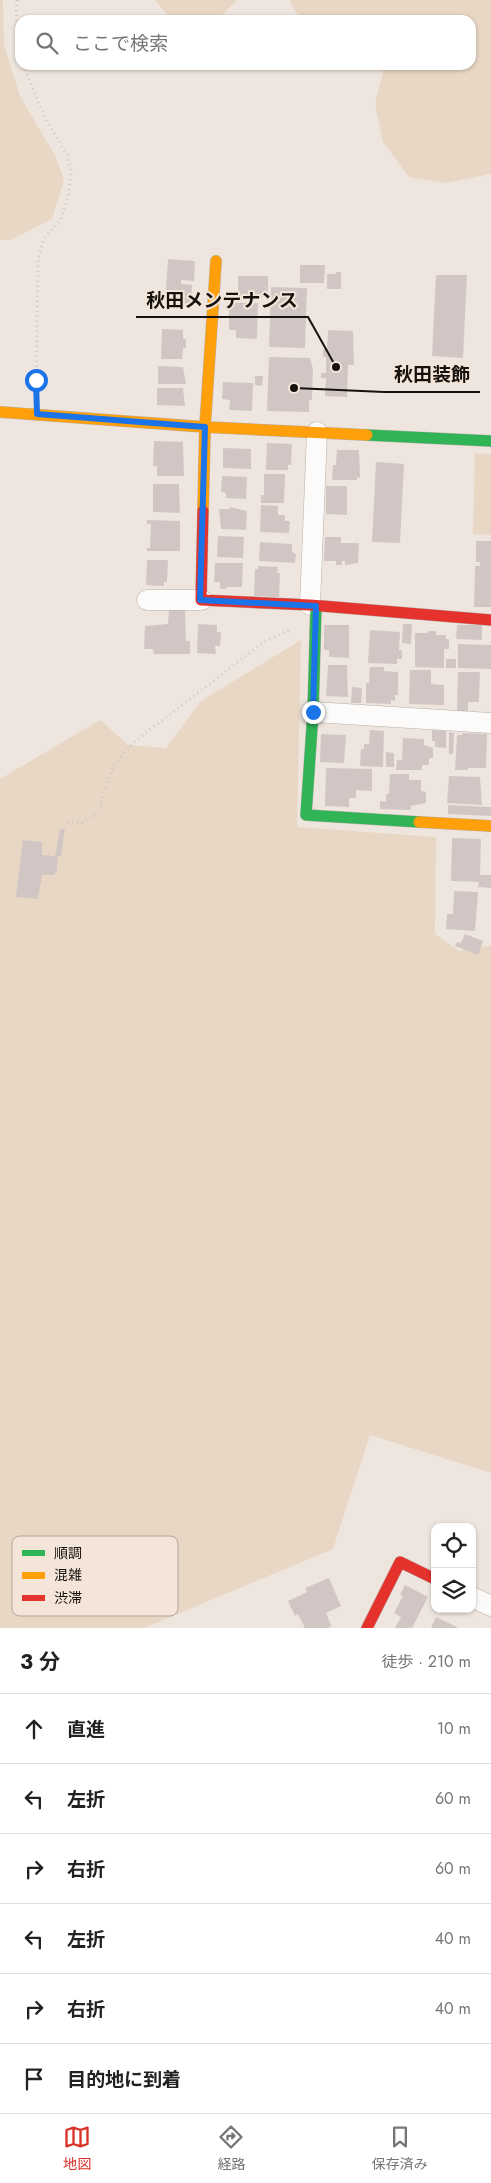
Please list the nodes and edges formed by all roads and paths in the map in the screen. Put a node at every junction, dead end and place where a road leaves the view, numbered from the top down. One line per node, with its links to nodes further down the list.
1 (17, 0): 2 (path)
2 (17, 15)
3 (25, 70): 6 (path)
4 (216, 260): 7 (street)
5 (0, 412): 6 (street)
6 (37, 414): 7 (street)
7 (205, 427): 8 (street); 11 (street)
8 (317, 432): 9 (street); 12 (street)
9 (491, 441)
10 (147, 600): 11 (street)
11 (202, 600): 12 (street)
12 (314, 610): 13 (street); 14 (street); 16 (path)
13 (491, 620)
14 (313, 712): 15 (street); 17 (street)
15 (491, 723)
16 (67, 822)
17 (491, 826)
18 (431, 1577): 21 (street)
19 (476, 1599): 20 (street)
20 (491, 1606)
21 (367, 1628)

